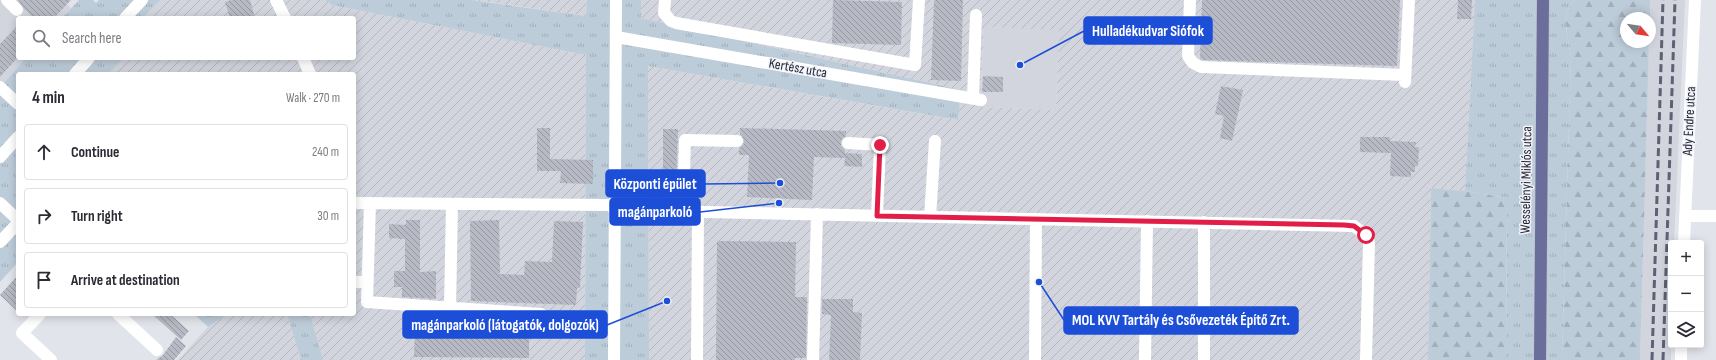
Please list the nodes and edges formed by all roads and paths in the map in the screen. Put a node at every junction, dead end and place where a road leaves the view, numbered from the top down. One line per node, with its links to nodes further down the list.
1 (3, 0): 12 (street)
2 (7, 0): 13 (street)
3 (142, 0): 15 (street)
4 (276, 0): 16 (street)
5 (616, 0): 17 (street)
6 (665, 0): 7 (street)
7 (919, 0)
8 (1190, 0): 9 (street)
9 (1409, 0)
10 (1543, 0): 64 (main road, Wesselényi Miklós utca)
11 (1695, 0): 38 (street, Ady Endre utca)
12 (0, 3)
13 (17, 10)
14 (976, 15): 17 (street, Kertész utca)
15 (127, 16)
16 (284, 16)
17 (616, 36): 33 (street)
18 (87, 60): 20 (street)
19 (304, 60): 21 (street)
20 (77, 72)
21 (309, 72)
22 (0, 87): 23 (street)
23 (16, 102)
24 (16, 139): 28 (street)
25 (737, 141): 34 (street)
26 (935, 141): 40 (street)
27 (848, 143): 37 (street)
28 (0, 157)
29 (0, 203): 42 (street)
30 (356, 203): 31 (street)
31 (370, 203): 32 (street); 49 (street)
32 (452, 204): 33 (street); 50 (street)
33 (614, 207): 34 (street); 57 (street)
34 (683, 212): 35 (street)
35 (698, 212): 36 (street); 58 (street)
36 (817, 214): 37 (street); 59 (street)
37 (877, 216): 40 (street)
38 (1685, 216): 39 (street); 46 (street, Ady Endre utca)
39 (1716, 216)
40 (930, 217): 41 (street)
41 (1036, 219): 43 (street); 60 (street)
42 (16, 220)
43 (1147, 221): 44 (street); 61 (street)
44 (1204, 222): 62 (street); 63 (street)
45 (16, 224): 47 (street)
46 (1684, 240)
47 (0, 242)
48 (356, 282): 49 (street)
49 (367, 282): 50 (street)
50 (450, 308): 51 (street)
51 (541, 314)
52 (38, 316): 56 (street)
53 (120, 316): 55 (street)
54 (1681, 348): 65 (street)
55 (158, 350)
56 (51, 360)
57 (614, 360)
58 (697, 360)
59 (813, 360)
60 (1034, 360)
61 (1145, 360)
62 (1204, 360)
63 (1366, 360)
64 (1540, 360)
65 (1681, 360)

